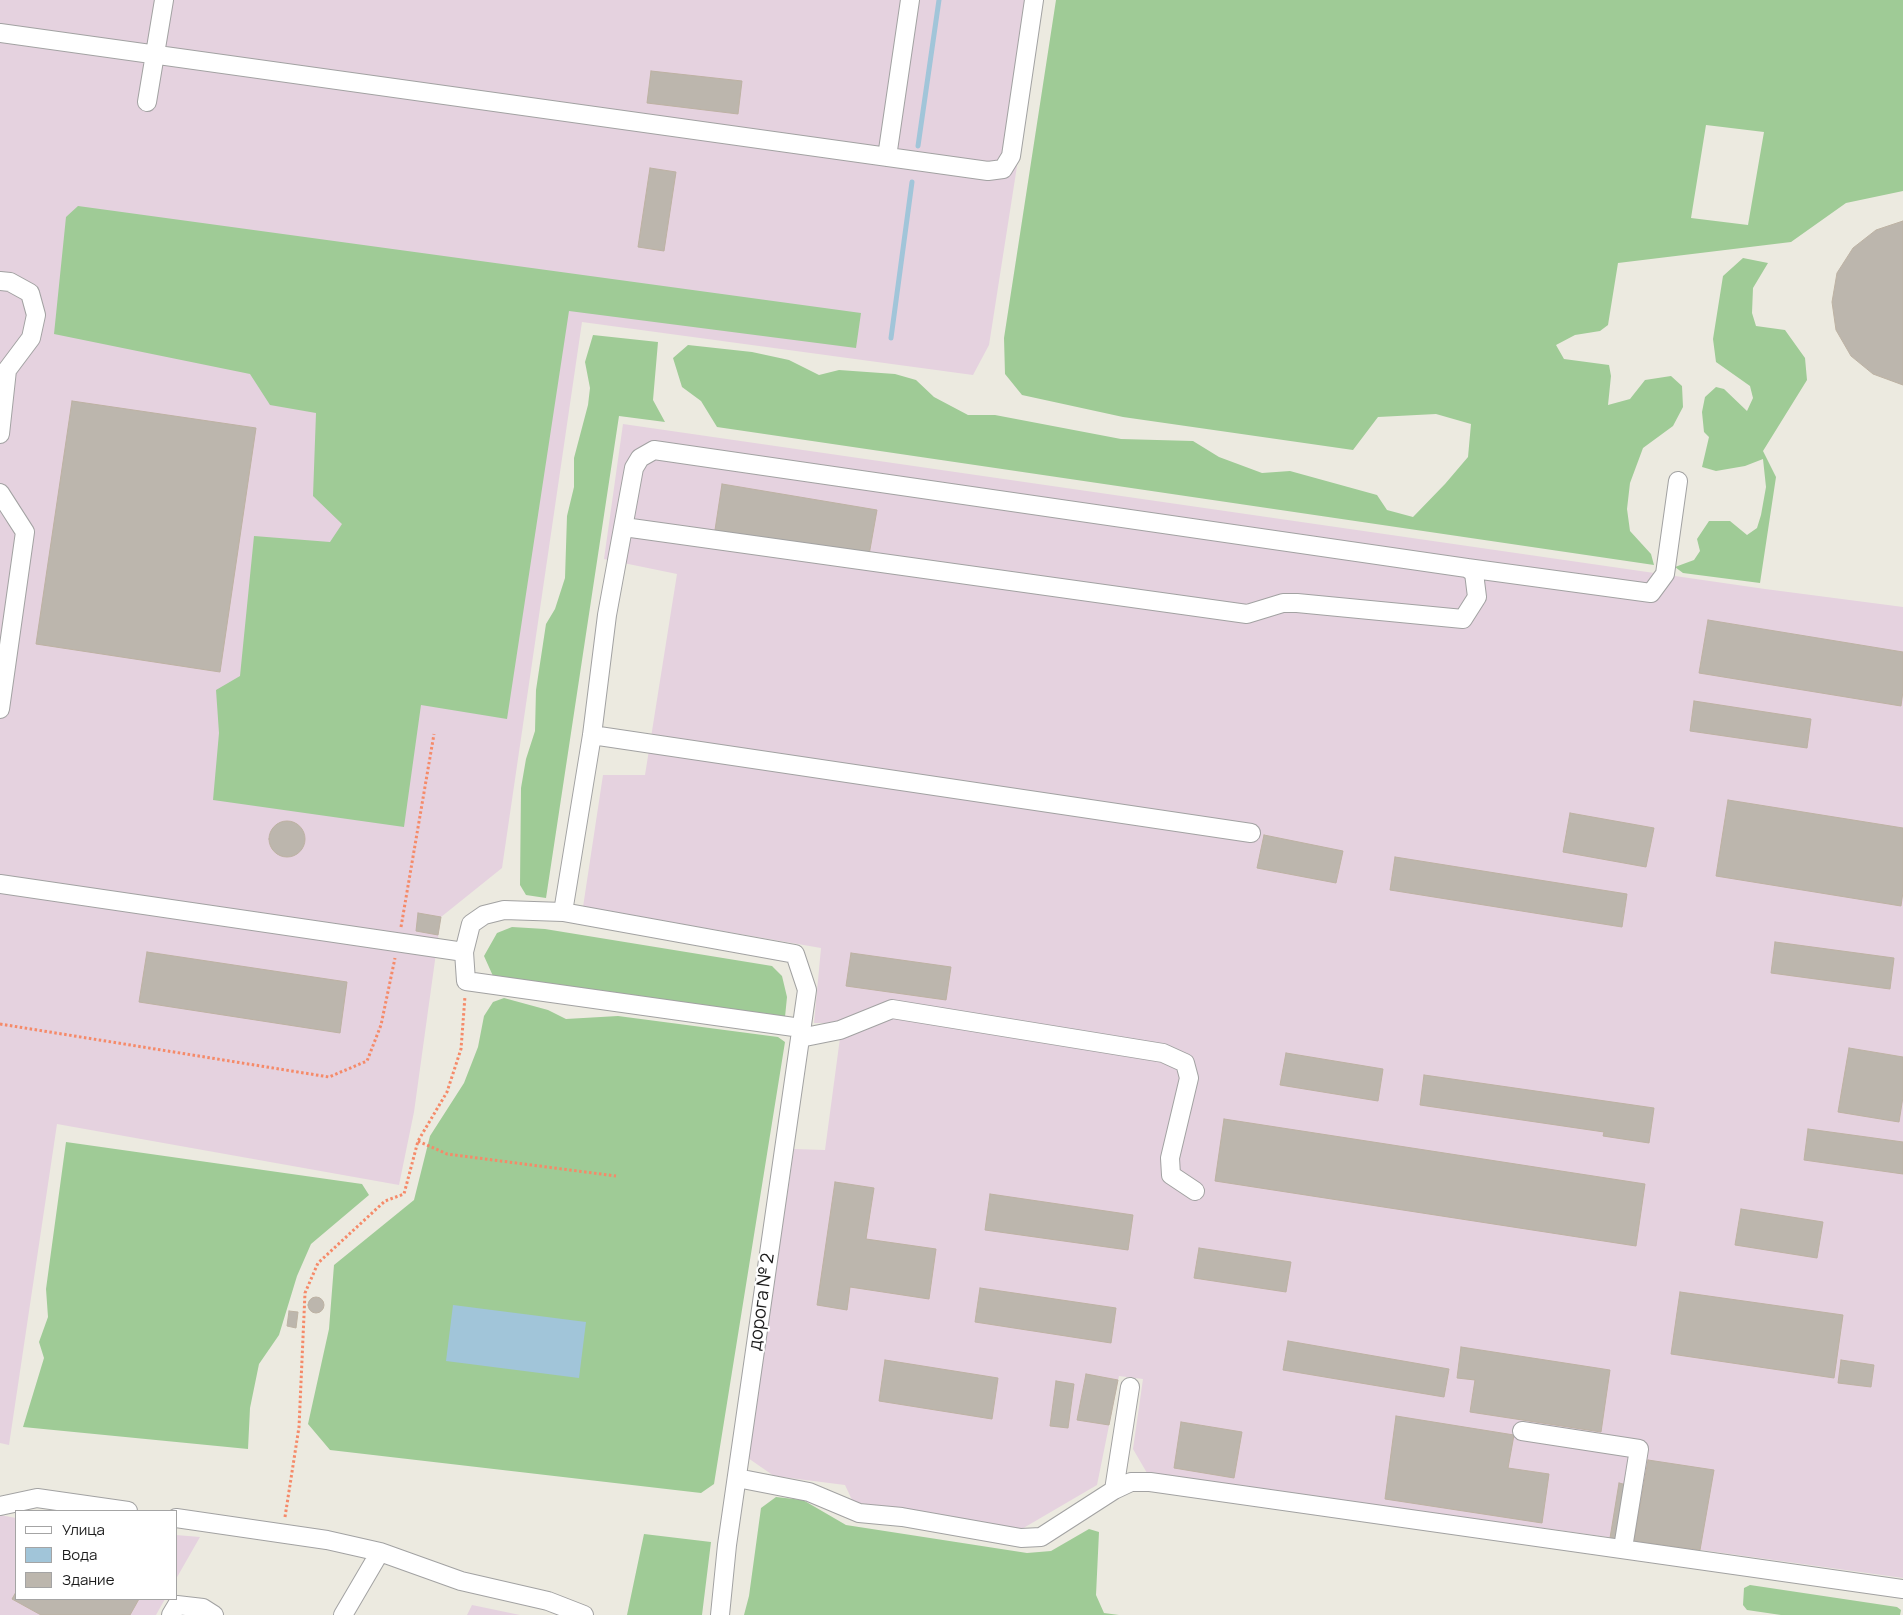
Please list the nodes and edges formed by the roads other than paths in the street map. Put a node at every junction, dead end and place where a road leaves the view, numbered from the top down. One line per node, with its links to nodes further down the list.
1 (164, 0): 5 (street)
2 (910, 0): 7 (street)
3 (1034, 0): 7 (street)
4 (0, 32): 5 (street)
5 (156, 54): 6 (street); 7 (street)
6 (147, 102)
7 (887, 156)
8 (0, 281): 9 (street)
9 (0, 434)
10 (1678, 481): 13 (street)
11 (0, 493): 14 (street)
12 (624, 527): 13 (street); 13 (street); 15 (street)
13 (1467, 568)
14 (0, 709)
15 (592, 735): 16 (street); 18 (street)
16 (1251, 833)
17 (0, 884): 19 (street)
18 (563, 912): 19 (street); 20 (street, дорога № 2)
19 (464, 952): 20 (street)
20 (800, 1033): 21 (street); 24 (street, дорога № 2)
21 (1195, 1191)
22 (1130, 1387): 25 (street)
23 (1522, 1431): 29 (street)
24 (737, 1478): 25 (street); 36 (street, дорога № 2)
25 (1114, 1490): 29 (street)
26 (0, 1506): 27 (street)
27 (121, 1510)
28 (178, 1518): 30 (street)
29 (1624, 1548): 31 (street)
30 (380, 1552): 34 (street); 35 (street)
31 (1903, 1589)
32 (171, 1615): 33 (street)
33 (214, 1615)
34 (343, 1615)
35 (584, 1615)
36 (720, 1615)

